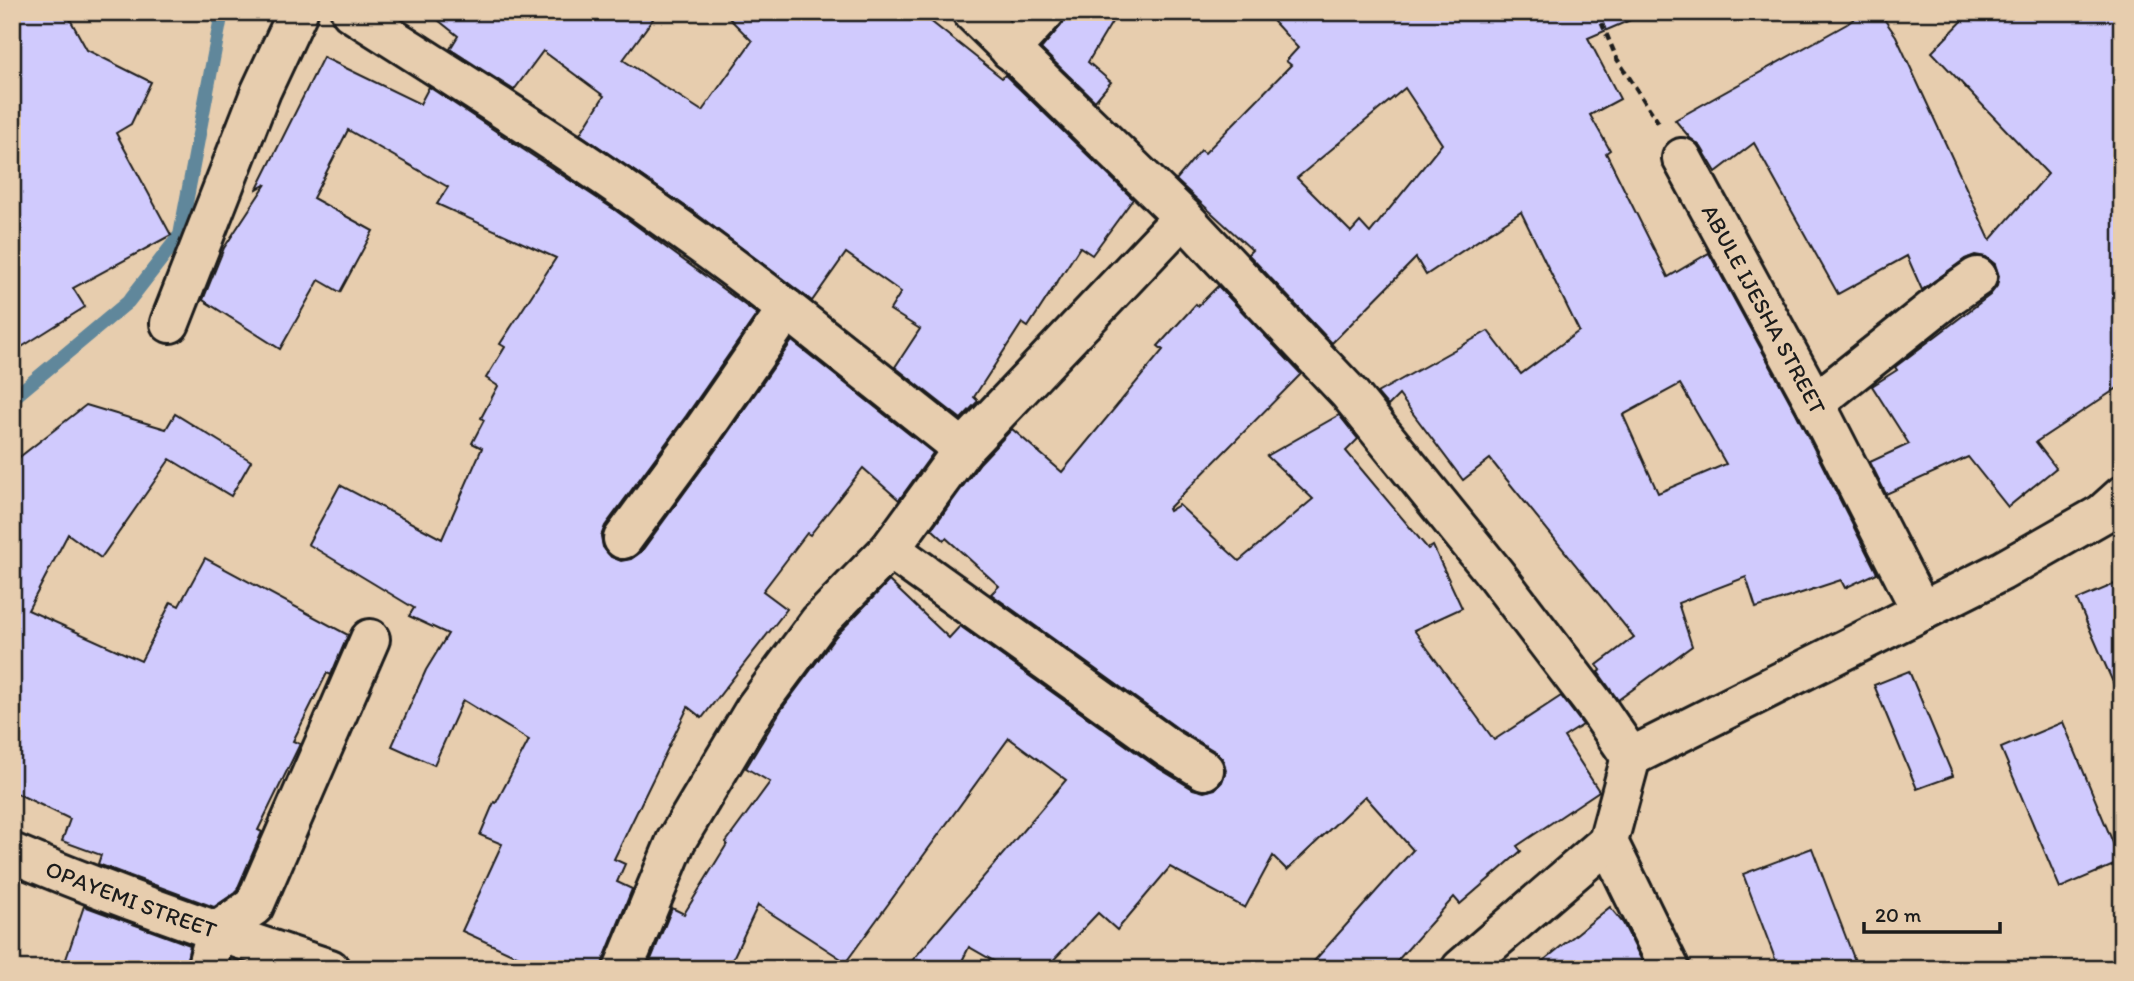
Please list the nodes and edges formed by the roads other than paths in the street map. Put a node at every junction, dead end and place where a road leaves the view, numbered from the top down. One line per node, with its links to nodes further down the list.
1 (298, 12): 10 (street)
2 (351, 12): 9 (street)
3 (972, 12): 5 (street)
4 (1045, 12): 5 (street)
5 (1010, 50): 7 (street)
6 (1682, 158): 11 (street, ABULE IJESHA STREET)
7 (1183, 217): 12 (street); 18 (street)
8 (1977, 277): 11 (street)
9 (787, 309): 12 (street); 14 (street)
10 (170, 323)
11 (1815, 403): 16 (street, ABULE IJESHA STREET)
12 (963, 449): 15 (street)
13 (2122, 496): 16 (street)
14 (623, 539)
15 (890, 549): 19 (street); 25 (street)
16 (1921, 610): 18 (street)
17 (370, 639): 22 (street)
18 (1631, 757): 20 (street)
19 (1204, 770)
20 (1608, 842): 26 (street); 27 (street)
21 (12, 853): 22 (street, OPAYEMI STREET)
22 (216, 932): 23 (street); 24 (street, OPAYEMI STREET)
23 (206, 969)
24 (330, 969)
25 (623, 969)
26 (1461, 969)
27 (1670, 969)

